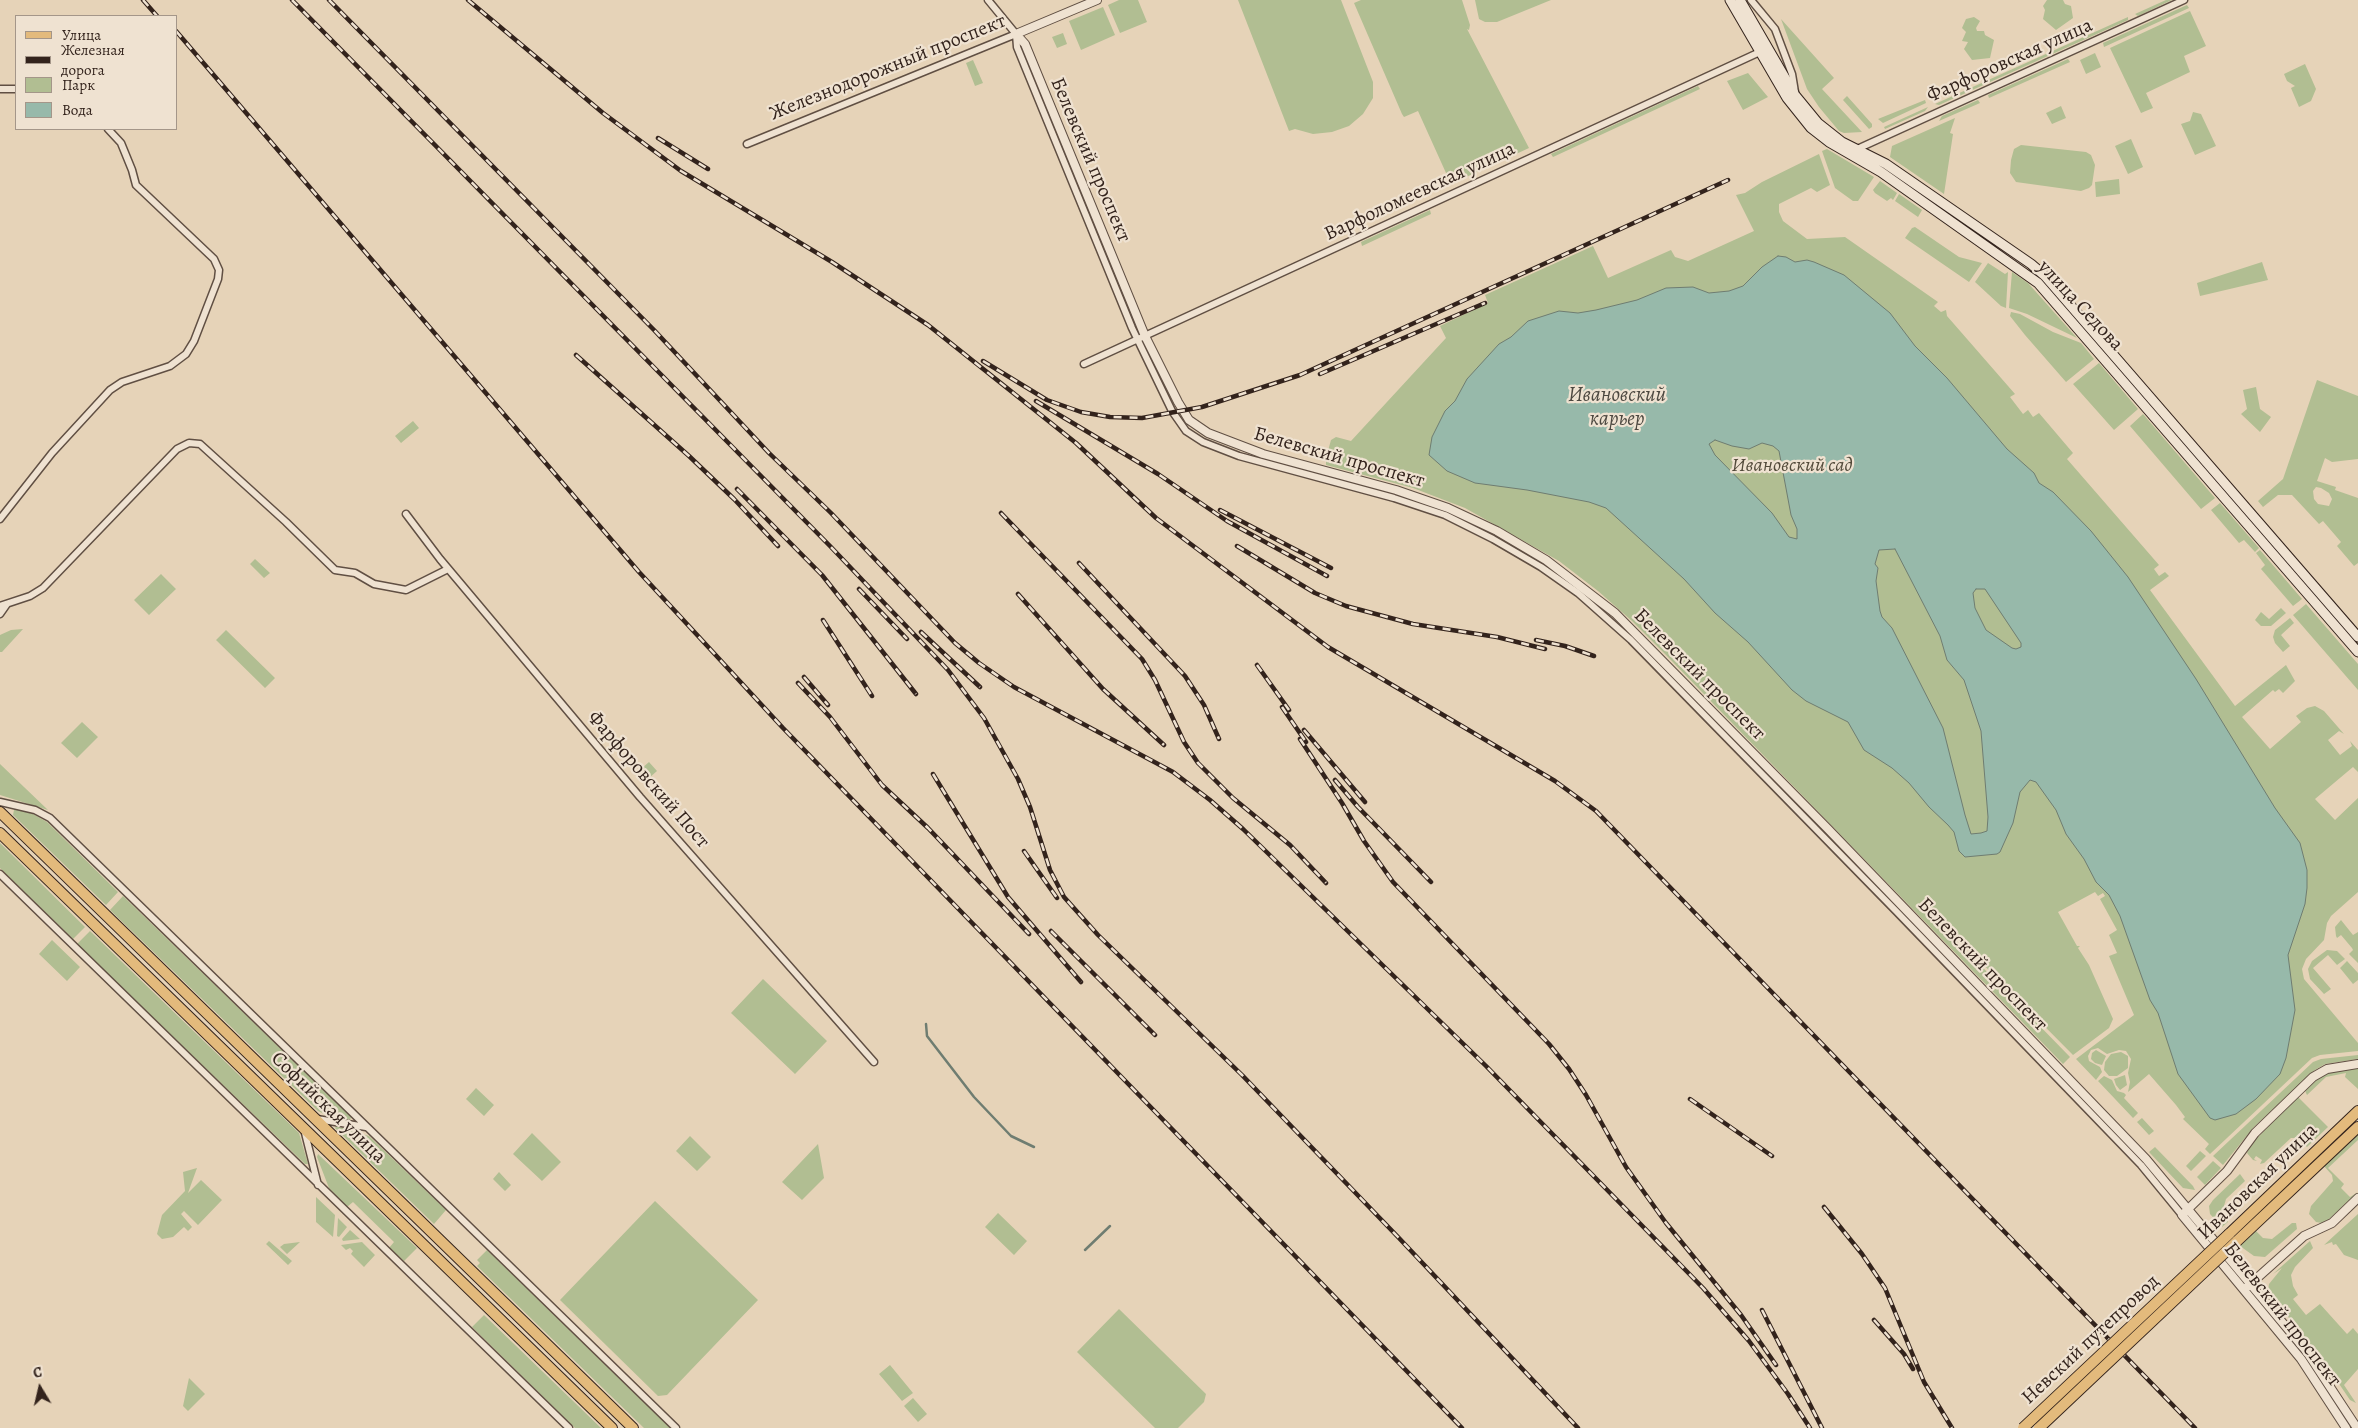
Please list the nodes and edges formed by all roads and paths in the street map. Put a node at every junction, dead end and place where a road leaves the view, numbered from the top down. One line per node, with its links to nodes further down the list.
1 (988, 0): 7 (street, Белевский проспект)
2 (1098, 0): 7 (street, Железнодорожный проспект)
3 (1730, 0): 8 (main road, улица Седова)
4 (1740, 0): 8 (main road, улица Седова)
5 (1751, 0): 11 (street)
6 (2184, 0): 14 (street, Фарфоровская улица)
7 (1016, 34): 13 (street, Железнодорожный проспект); 15 (street, Белевский проспект); 16 (street, Белевский проспект)
8 (1764, 50): 11 (main road, улица Седова); 14 (main road, улица Седова); 15 (street, Варфоломеевская улица)
9 (0, 88): 10 (street)
10 (15, 89)
11 (1795, 95): 14 (main road, улица Седова)
12 (109, 130): 19 (street)
13 (747, 144)
14 (1853, 151): 23 (main road, улица Седова); 24 (main road, улица Седова)
15 (1145, 336): 16 (street, Варфоломеевская улица); 40 (street, Белевский проспект)
16 (1137, 340): 17 (street, Варфоломеевская улица); 40 (street, Белевский проспект)
17 (1084, 364)
18 (406, 514): 20 (street, Фарфоровский Пост)
19 (0, 518)
20 (448, 569): 21 (street); 29 (street, Фарфоровский Пост)
21 (2, 605): 22 (street)
22 (0, 614)
23 (2358, 636)
24 (2358, 652)
25 (0, 802): 35 (street)
26 (0, 812): 31 (main road, Софийская улица)
27 (0, 833): 32 (main road, Софийская улица)
28 (0, 874): 38 (street)
29 (874, 1062)
30 (2358, 1064): 40 (street, Ивановская улица)
31 (261, 1066): 32 (main road); 34 (main road, Софийская улица)
32 (251, 1076): 37 (main road, Софийская улица)
33 (2358, 1111): 41 (main road, Ивановская улица)
34 (315, 1119): 35 (street); 46 (main road, Софийская улица)
35 (367, 1127): 47 (street)
36 (2358, 1127): 41 (main road, Ивановская улица)
37 (303, 1128): 38 (street); 45 (main road, Софийская улица)
38 (318, 1184): 44 (street)
39 (2358, 1198): 43 (street)
40 (2185, 1212): 43 (street, Белевский проспект)
41 (2232, 1238): 42 (main road, Ивановская улица, bridge)
42 (2186, 1282): 48 (main road, Невский путепровод, bridge); 49 (main road, Невский путепровод, bridge)
43 (2247, 1287): 50 (street, Белевский проспект); 51 (street, Белевский проспект)
44 (568, 1428)
45 (612, 1428)
46 (632, 1428)
47 (676, 1428)
48 (2023, 1428)
49 (2039, 1428)
50 (2346, 1428)
51 (2356, 1428)

